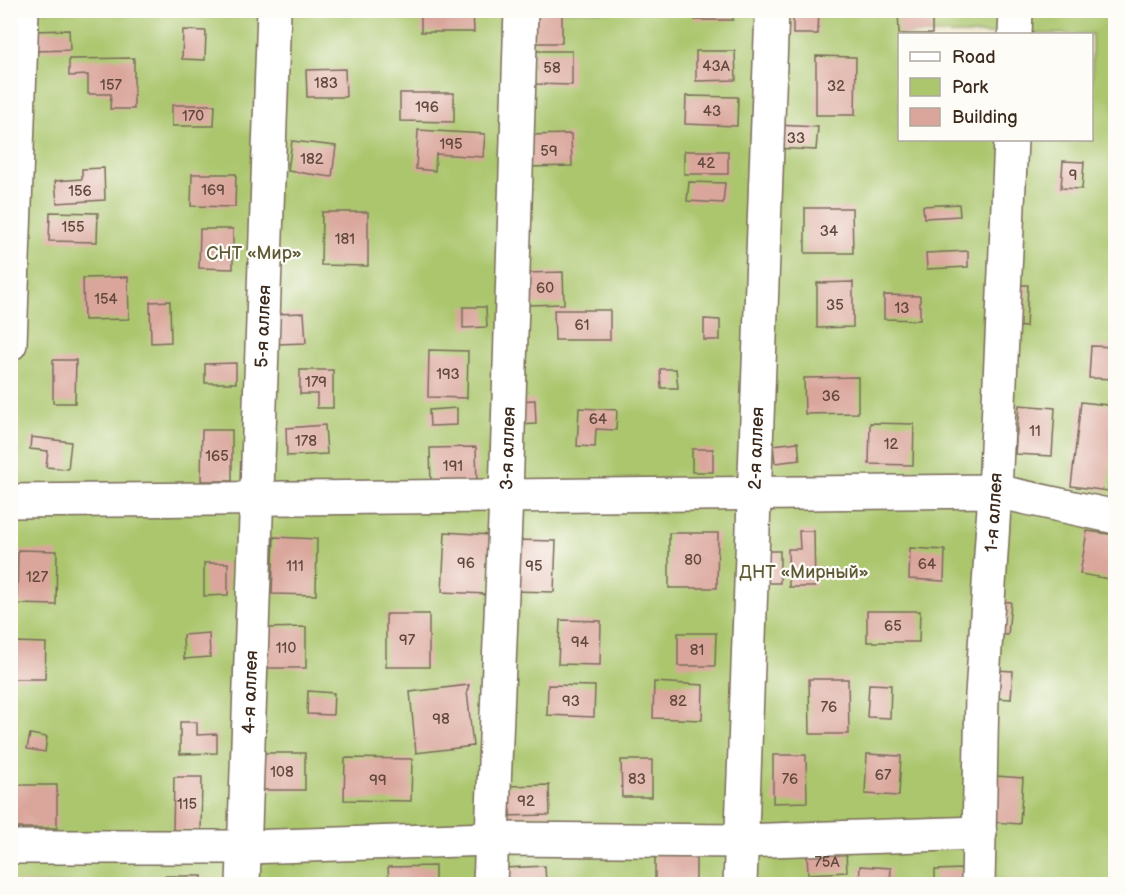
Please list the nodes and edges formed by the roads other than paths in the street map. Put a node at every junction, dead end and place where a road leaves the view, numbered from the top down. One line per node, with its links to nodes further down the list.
1 (22, 10): 8 (street)
2 (274, 10): 12 (street, 5-я аллея)
3 (521, 10): 11 (street, 3-я аллея)
4 (772, 10): 10 (street, 2-я аллея)
5 (1016, 10): 6 (street)
6 (1015, 33)
7 (1011, 141): 9 (street, 1-я аллея)
8 (10, 344)
9 (995, 491): 10 (street); 14 (street); 15 (street, 1-я аллея)
10 (757, 494): 11 (street); 17 (street, 2-я аллея)
11 (506, 496): 12 (street); 16 (street, 3-я аллея)
12 (259, 498): 13 (street); 19 (street, 4-я аллея)
13 (10, 501)
14 (1116, 517)
15 (980, 833): 17 (street); 23 (street, 1-я аллея)
16 (490, 839): 17 (street); 19 (street); 21 (street, 3-я аллея)
17 (741, 841): 22 (street, 2-я аллея)
18 (10, 847): 19 (street)
19 (244, 848): 20 (street, 4-я аллея)
20 (243, 885)
21 (490, 885)
22 (740, 885)
23 (978, 885)

